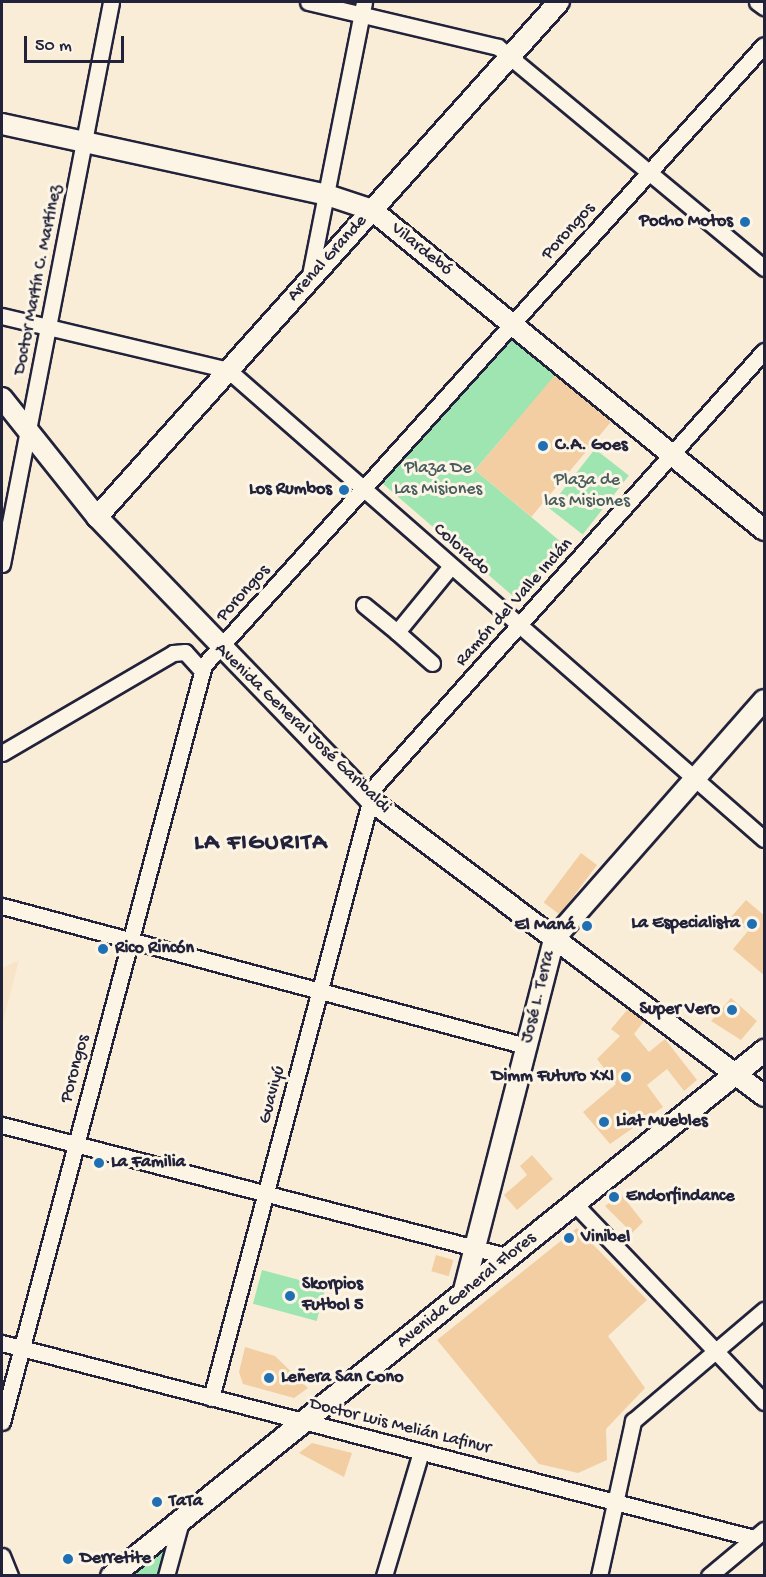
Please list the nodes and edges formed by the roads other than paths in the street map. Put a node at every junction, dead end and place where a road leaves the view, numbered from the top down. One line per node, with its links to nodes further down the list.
1 (111, 2): 10 (street, Doctor Martín C. Martínez)
2 (308, 2): 5 (street)
3 (559, 2): 8 (street, Arenal Grande)
4 (757, 2): 6 (street)
5 (363, 7): 8 (street); 12 (street)
6 (765, 7)
7 (765, 45): 11 (street, Porongos)
8 (510, 56): 11 (street); 13 (street, Arenal Grande)
9 (2, 124): 10 (street, Vilardebó)
10 (86, 142): 12 (street, Vilardebó); 18 (street, Doctor Martín C. Martínez)
11 (649, 174): 14 (street); 17 (street, Porongos)
12 (327, 195): 13 (street, Vilardebó); 15 (street)
13 (372, 210): 15 (street, Arenal Grande); 17 (street, Vilardebó)
14 (765, 268)
15 (309, 280): 20 (street, Arenal Grande)
16 (2, 316): 18 (street, Colorado)
17 (512, 325): 23 (street, Vilardebó); 24 (street, Porongos)
18 (50, 327): 20 (street, Colorado); 22 (street, Doctor Martín C. Martínez)
19 (765, 351): 23 (street, Ramón del Valle Inclán)
20 (228, 370): 24 (street, Colorado); 25 (street, Arenal Grande)
21 (2, 398): 22 (street, Avenida General José Garibaldi)
22 (29, 435): 25 (street, Avenida General José Garibaldi); 27 (street, Doctor Martín C. Martínez)
23 (672, 453): 26 (street, Vilardebó); 30 (street, Ramón del Valle Inclán)
24 (363, 491): 28 (street, Colorado); 32 (street, Porongos)
25 (97, 517): 32 (street, Avenida General José Garibaldi)
26 (765, 530)
27 (2, 564)
28 (451, 566): 30 (street, Colorado); 31 (street)
29 (364, 605): 31 (street)
30 (520, 628): 37 (street, Colorado); 38 (street, Ramón del Valle Inclán)
31 (397, 632): 33 (street)
32 (220, 650): 34 (street, Porongos); 38 (street, Avenida General José Garibaldi)
33 (432, 663)
34 (202, 671): 36 (street); 42 (street, Porongos)
35 (765, 700): 37 (street, José L. Terra)
36 (2, 753)
37 (695, 777): 39 (street, Colorado); 41 (street, José L. Terra)
38 (370, 800): 41 (street, Avenida General José Garibaldi); 43 (street, Guaviyú)
39 (765, 839)
40 (2, 906): 42 (street)
41 (554, 939): 44 (street, José L. Terra); 46 (street, Avenida General José Garibaldi)
42 (131, 940): 43 (street); 49 (street, Porongos)
43 (321, 993): 44 (street); 50 (street, Guaviyú)
44 (526, 1046): 52 (street, José L. Terra)
45 (765, 1050): 46 (main road, Avenida General Flores)
46 (738, 1072): 47 (street, Avenida General José Garibaldi); 51 (main road, Avenida General Flores)
47 (765, 1096)
48 (2, 1125): 49 (street)
49 (77, 1144): 50 (street); 57 (street, Porongos)
50 (267, 1195): 52 (street); 59 (street, Guaviyú)
51 (575, 1204): 53 (main road, Avenida General Flores); 58 (street)
52 (475, 1248): 53 (street); 54 (street, José L. Terra)
53 (510, 1257): 54 (main road, Avenida General Flores)
54 (463, 1294): 62 (main road, Avenida General Flores)
55 (765, 1310): 58 (street)
56 (2, 1343): 57 (street, Doctor Luis Melián Lafinur)
57 (22, 1348): 59 (street, Doctor Luis Melián Lafinur); 61 (street, Porongos)
58 (716, 1352): 60 (street); 64 (street)
59 (211, 1398): 62 (street, Doctor Luis Melián Lafinur)
60 (765, 1402)
61 (2, 1422)
62 (303, 1423): 63 (street, Doctor Luis Melián Lafinur); 65 (main road, Avenida General Flores)
63 (422, 1452): 64 (street, Doctor Luis Melián Lafinur); 71 (street)
64 (615, 1504): 66 (street, Doctor Luis Melián Lafinur); 72 (street)
65 (181, 1521): 69 (main road, Avenida General Flores); 70 (street)
66 (759, 1534): 73 (street)
67 (2, 1556): 68 (street)
68 (10, 1575)
69 (111, 1575)
70 (166, 1575)
71 (384, 1575)
72 (599, 1575)
73 (709, 1575)

